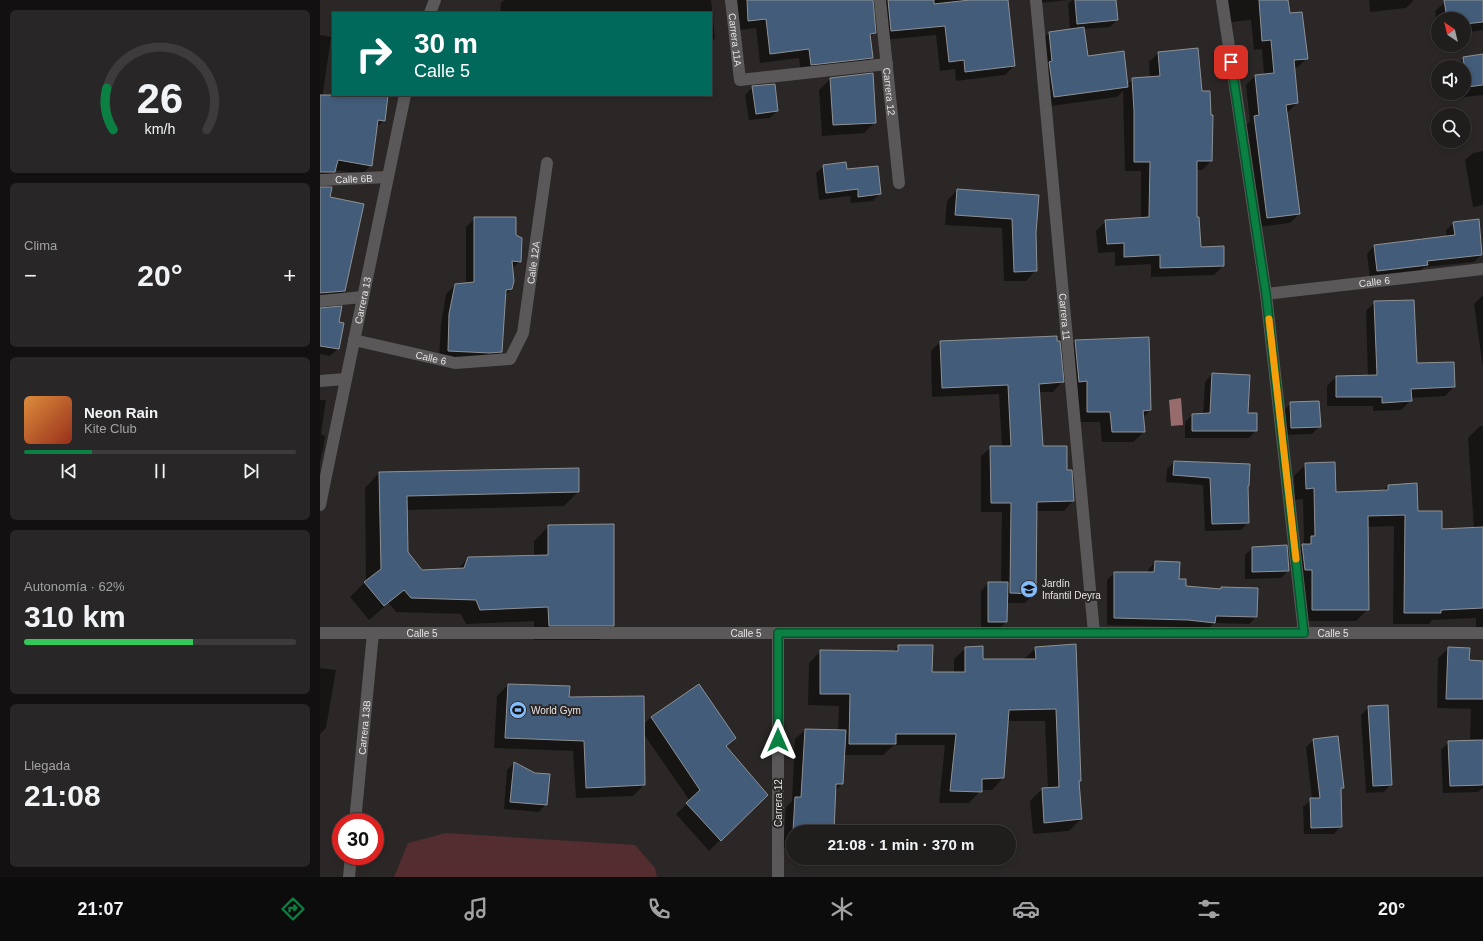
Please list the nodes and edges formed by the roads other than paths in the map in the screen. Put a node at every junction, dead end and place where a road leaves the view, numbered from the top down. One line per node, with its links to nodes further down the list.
1 (435, 0): 6 (street)
2 (732, 0): 7 (street, Carrera 11A)
3 (880, 0): 7 (street, Carrera 12)
4 (1036, 0): 25 (street, Carrera 11)
5 (1222, 0): 14 (street)
6 (430, 12)
7 (886, 64): 12 (street, Carrera 12)
8 (405, 96): 10 (street, Carrera 13)
9 (548, 163): 18 (street, Calle 12A)
10 (388, 177): 11 (street, Calle 6B); 15 (street, Carrera 13)
11 (320, 180)
12 (899, 182)
13 (1483, 269): 14 (street, Calle 6)
14 (1266, 294): 26 (street)
15 (363, 297): 16 (street); 17 (street, Carrera 13)
16 (320, 301)
17 (354, 340): 18 (street, Calle 6); 19 (street, Carrera 13)
18 (510, 359)
19 (346, 379): 20 (street); 21 (street, Carrera 13)
20 (320, 381)
21 (320, 505)
22 (320, 633): 23 (street, Calle 5)
23 (373, 633): 24 (street, Calle 5); 28 (street, Carrera 13B)
24 (778, 633): 25 (street, Calle 5); 31 (street, Carrera 12)
25 (1094, 633): 26 (street, Calle 5)
26 (1304, 633): 27 (street, Calle 5)
27 (1483, 633)
28 (356, 813)
29 (350, 865): 30 (street)
30 (349, 877)
31 (778, 877)

